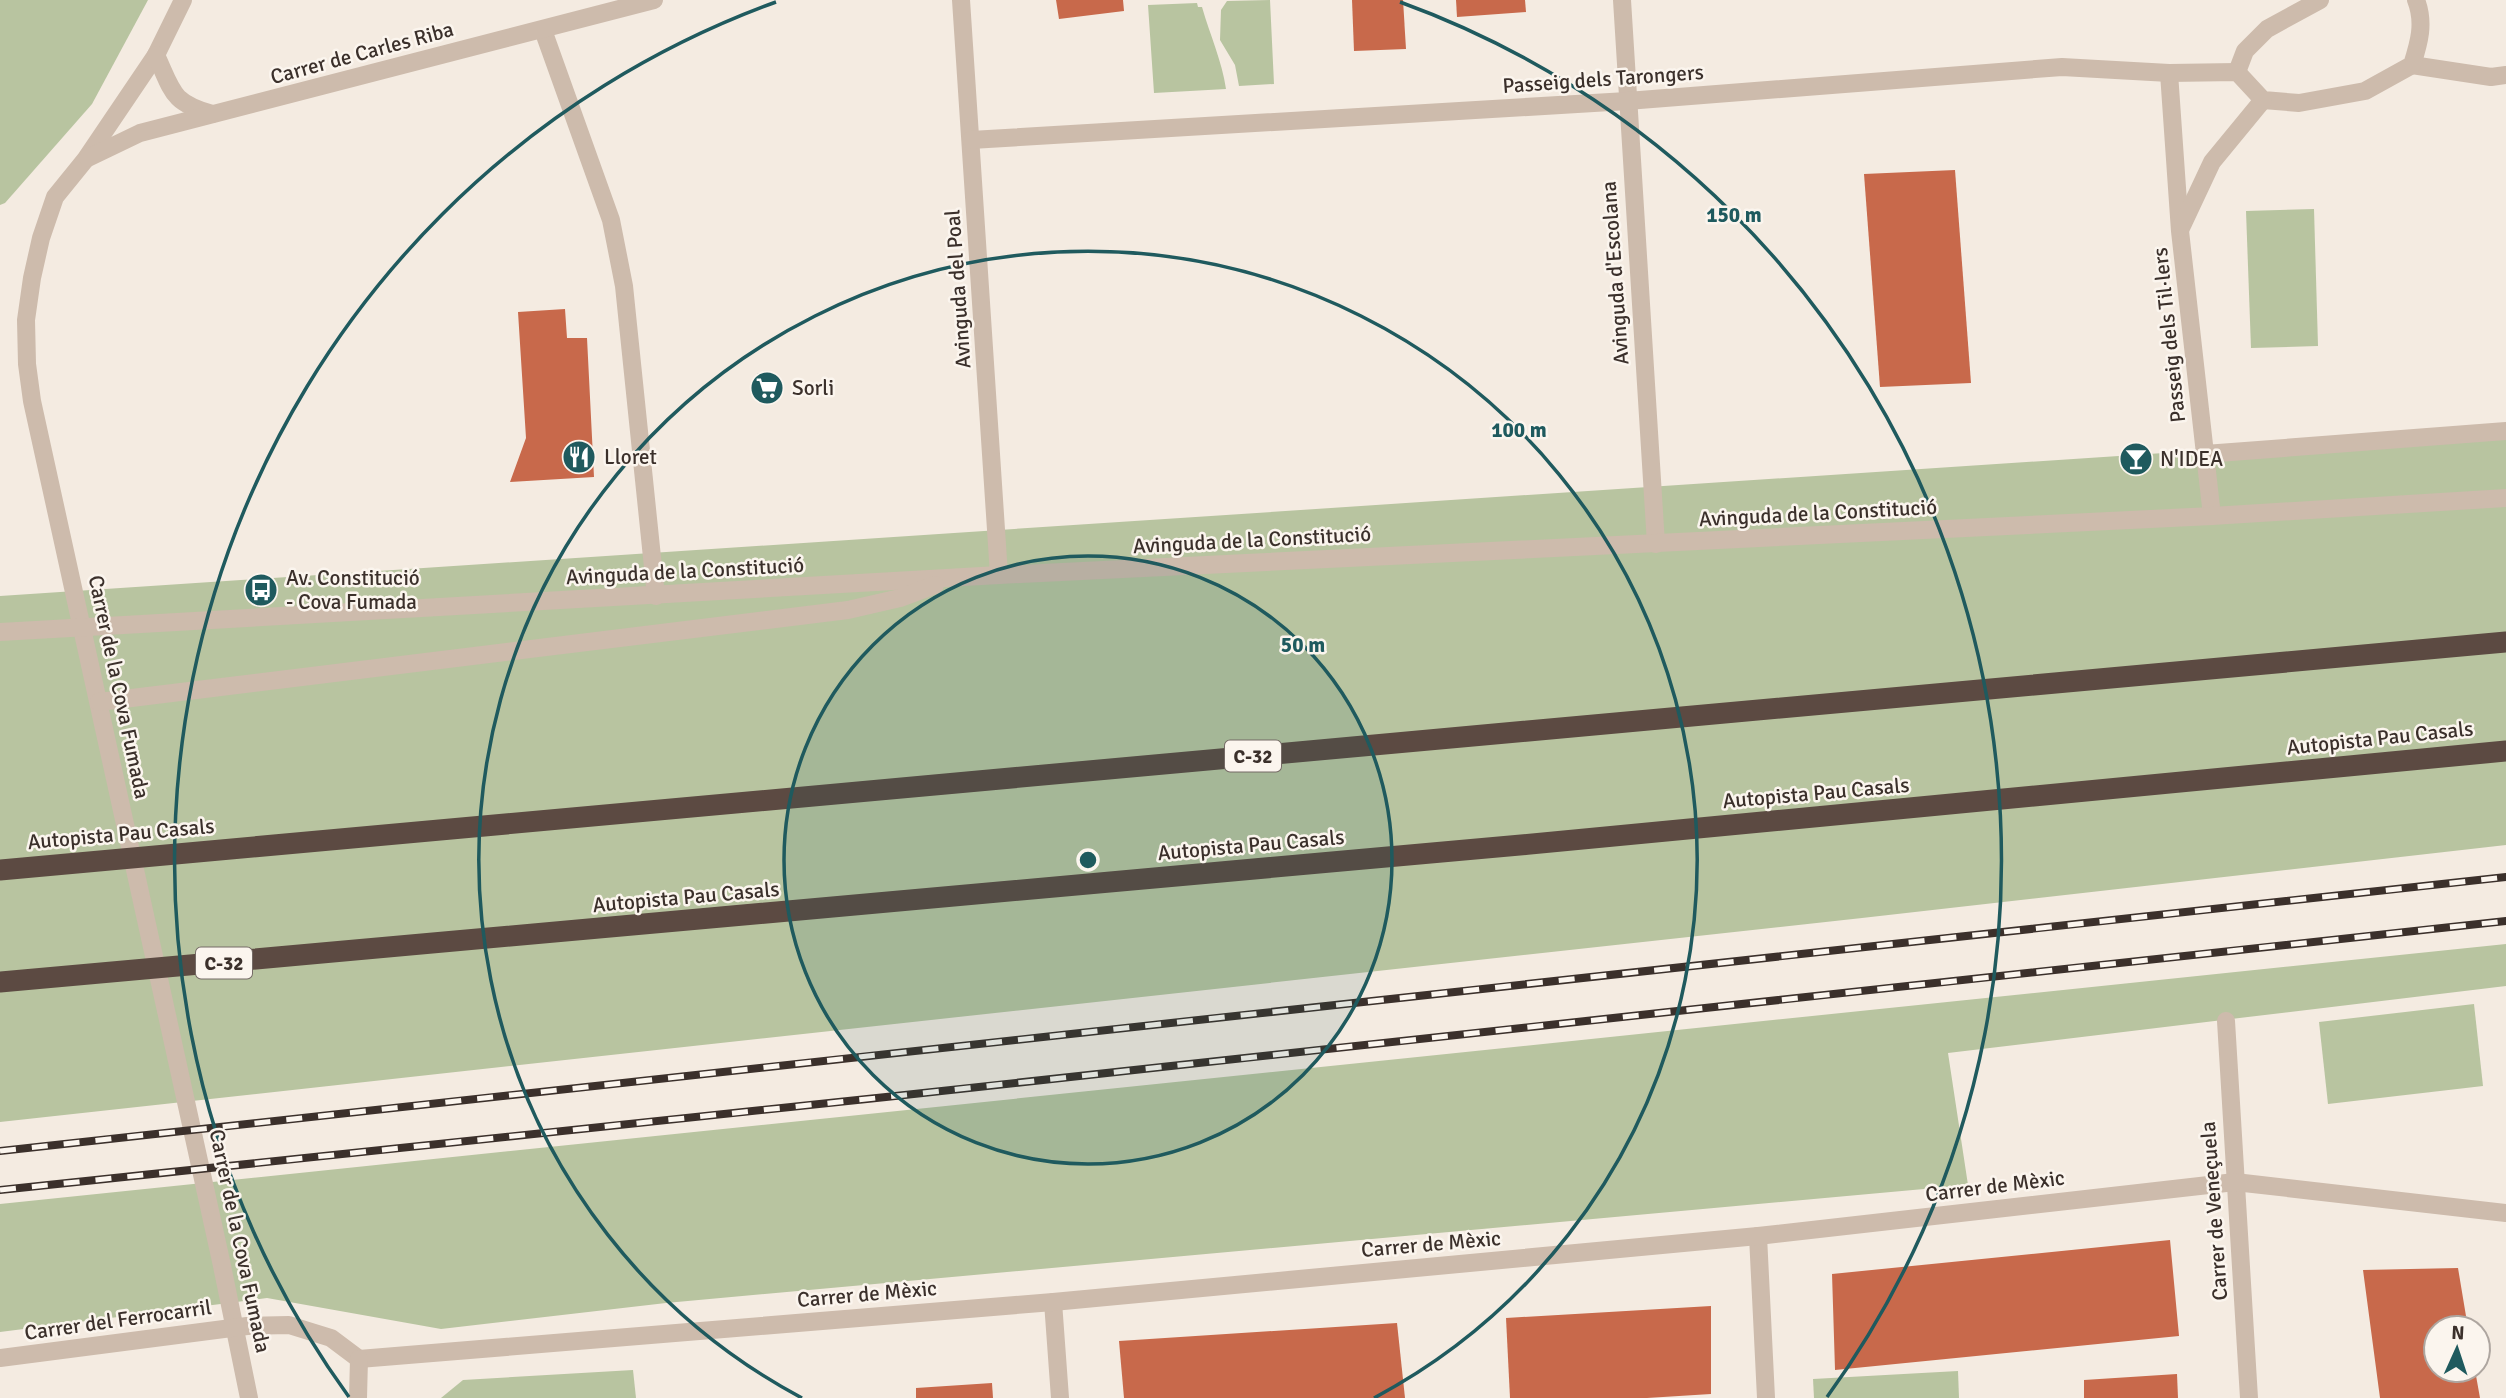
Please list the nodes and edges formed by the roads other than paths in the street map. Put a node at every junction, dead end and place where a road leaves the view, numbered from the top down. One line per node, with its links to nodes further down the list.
1 (183, 0): 8 (street, Carrer de la Cova Fumada)
2 (654, 0): 7 (street, Carrer de Carles Riba)
3 (961, 0): 16 (street, Avinguda del Poal)
4 (1622, 0): 14 (street, Avinguda d'Escolana)
5 (2320, 0): 10 (street)
6 (2416, 0): 9 (street)
7 (543, 30): 15 (street, Carrer de Carles Riba); 26 (street)
8 (156, 55): 15 (street); 17 (street, Carrer de la Cova Fumada)
9 (2412, 65): 12 (street); 13 (street)
10 (2237, 72): 11 (street, Passeig dels Tarongers); 13 (street)
11 (2169, 73): 14 (street, Passeig dels Tarongers); 18 (street, Passeig dels Til·lers)
12 (2506, 75)
13 (2263, 100): 18 (street, Passeig dels Til·lers)
14 (1627, 101): 16 (street, Passeig dels Tarongers); 23 (street, Avinguda d'Escolana)
15 (215, 115): 17 (street, Carrer de Carles Riba)
16 (971, 140): 24 (street, Avinguda del Poal)
17 (85, 160): 29 (street, Carrer de la Cova Fumada)
18 (2180, 231): 20 (street, Passeig dels Til·lers)
19 (2506, 431): 20 (street)
20 (2205, 454): 22 (street, Passeig dels Til·lers)
21 (2506, 498): 22 (street, Avinguda de la Constitució)
22 (2212, 516): 23 (street, Avinguda de la Constitució)
23 (1656, 544): 24 (street, Avinguda de la Constitució)
24 (999, 575): 25 (street, Avinguda de la Constitució)
25 (954, 578): 26 (street, Avinguda de la Constitució); 29 (street)
26 (656, 596): 27 (street, Avinguda de la Constitució)
27 (0, 632)
28 (2506, 642): 31 (highway, Autopista Pau Casals / C-32)
29 (99, 702): 40 (street, Carrer de la Cova Fumada)
30 (2506, 751): 32 (highway, Autopista Pau Casals / C-32)
31 (0, 870)
32 (0, 982)
33 (2226, 1021): 34 (street, Carrer de Veneçuela)
34 (2235, 1182): 35 (street, Carrer de Mèxic); 36 (street, Carrer de Mèxic); 44 (street, Carrer de Veneçuela)
35 (2506, 1213)
36 (1758, 1236): 37 (street, Carrer de Mèxic); 43 (street)
37 (1053, 1302): 39 (street, Carrer de Mèxic); 42 (street)
38 (0, 1358): 39 (street, Carrer del Ferrocarril)
39 (359, 1359): 41 (street)
40 (249, 1398)
41 (358, 1398)
42 (1060, 1398)
43 (1766, 1398)
44 (2249, 1398)

